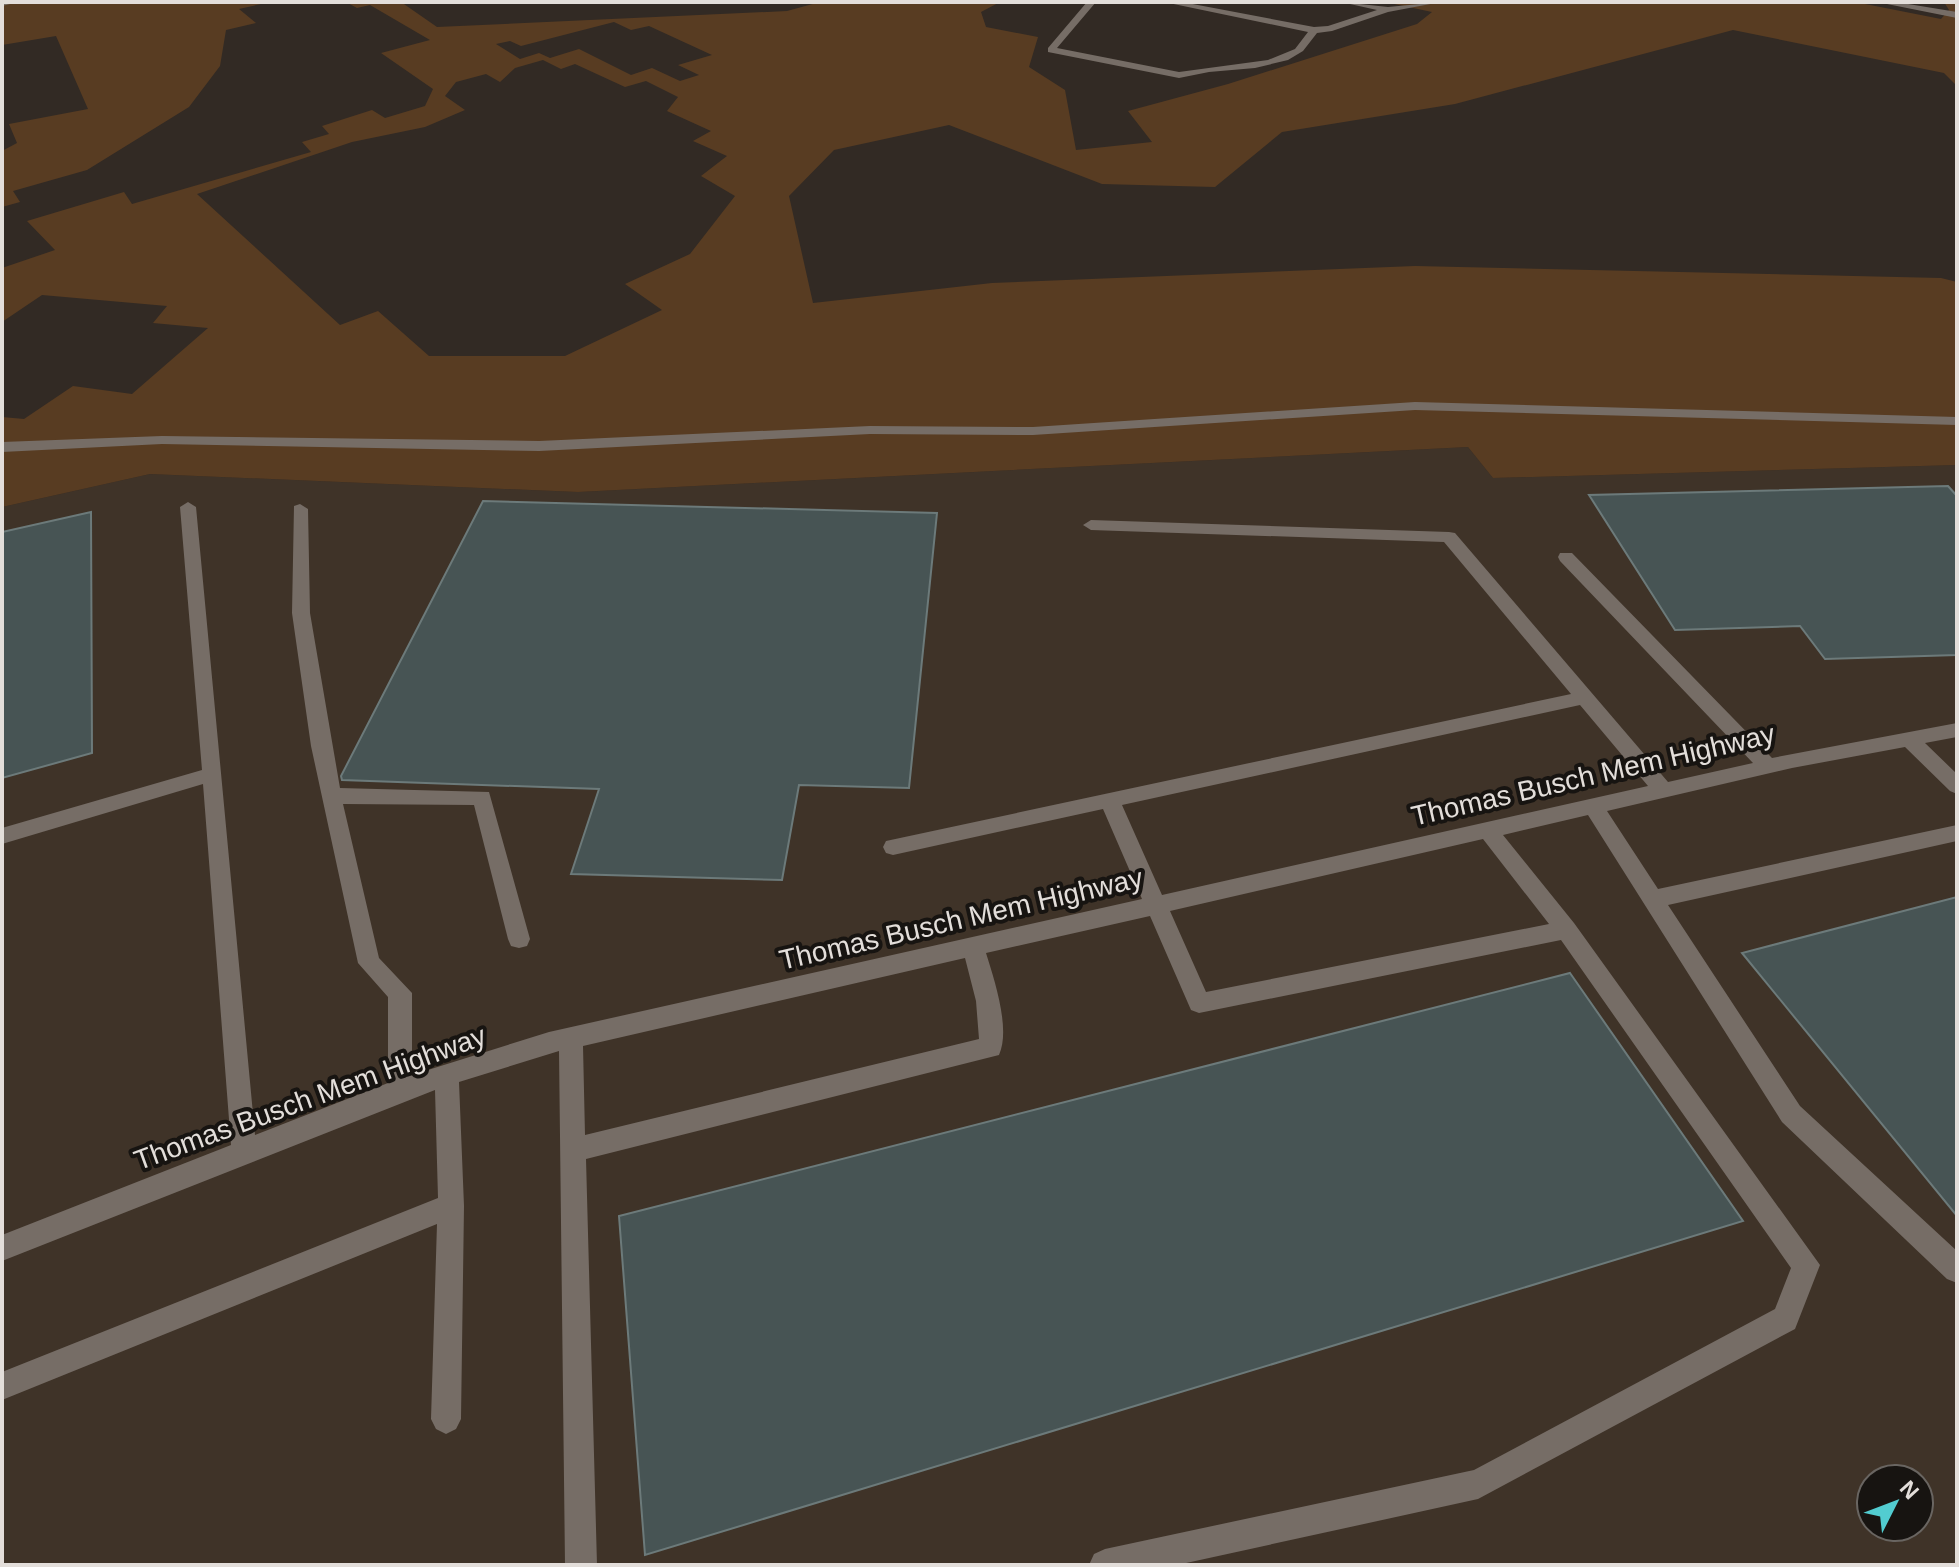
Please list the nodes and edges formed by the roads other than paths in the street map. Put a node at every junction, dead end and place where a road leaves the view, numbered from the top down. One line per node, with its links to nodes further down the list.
1 (14, 2): 7 (street)
2 (1092, 2): 10 (street)
3 (1168, 2): 10 (street)
4 (1345, 2): 8 (street)
5 (1437, 2): 8 (street)
6 (1881, 2): 9 (street)
7 (2, 3)
8 (1387, 10): 10 (street)
9 (1957, 15)
10 (1314, 30)
11 (1957, 421): 12 (street)
12 (2, 447)
13 (188, 507): 21 (street)
14 (300, 509): 24 (street)
15 (1091, 525): 17 (street)
16 (1566, 557): 20 (street)
17 (1586, 697): 23 (street); 25 (street)
18 (1957, 730): 19 (street, Thomas Busch Mem Highway)
19 (1909, 739): 20 (street, Thomas Busch Mem Highway); 22 (street)
20 (1768, 766): 23 (street, Thomas Busch Mem Highway)
21 (212, 774): 29 (street); 40 (street)
22 (1957, 786)
23 (1663, 790): 26 (street, Thomas Busch Mem Highway)
24 (333, 796): 34 (street); 38 (street)
25 (1110, 800): 30 (street); 32 (street)
26 (1593, 806): 27 (street, Thomas Busch Mem Highway); 31 (street)
27 (1487, 830): 32 (street, Thomas Busch Mem Highway); 33 (street)
28 (1957, 833): 31 (street)
29 (2, 836)
30 (893, 847)
31 (1653, 899): 43 (street)
32 (1156, 905): 33 (street); 35 (street, Thomas Busch Mem Highway)
33 (1566, 930): 47 (street)
34 (519, 939)
35 (973, 946): 36 (street, Thomas Busch Mem Highway); 39 (street)
36 (571, 1038): 37 (street, Thomas Busch Mem Highway); 39 (street)
37 (447, 1075): 38 (street, Thomas Busch Mem Highway); 41 (street)
38 (400, 1090): 40 (street, Thomas Busch Mem Highway)
39 (575, 1150): 46 (street)
40 (244, 1152): 42 (street, Thomas Busch Mem Highway)
41 (451, 1206): 44 (street); 45 (street)
42 (2, 1248)
43 (1957, 1269)
44 (2, 1386)
45 (446, 1419)
46 (581, 1565)
47 (1105, 1565)

